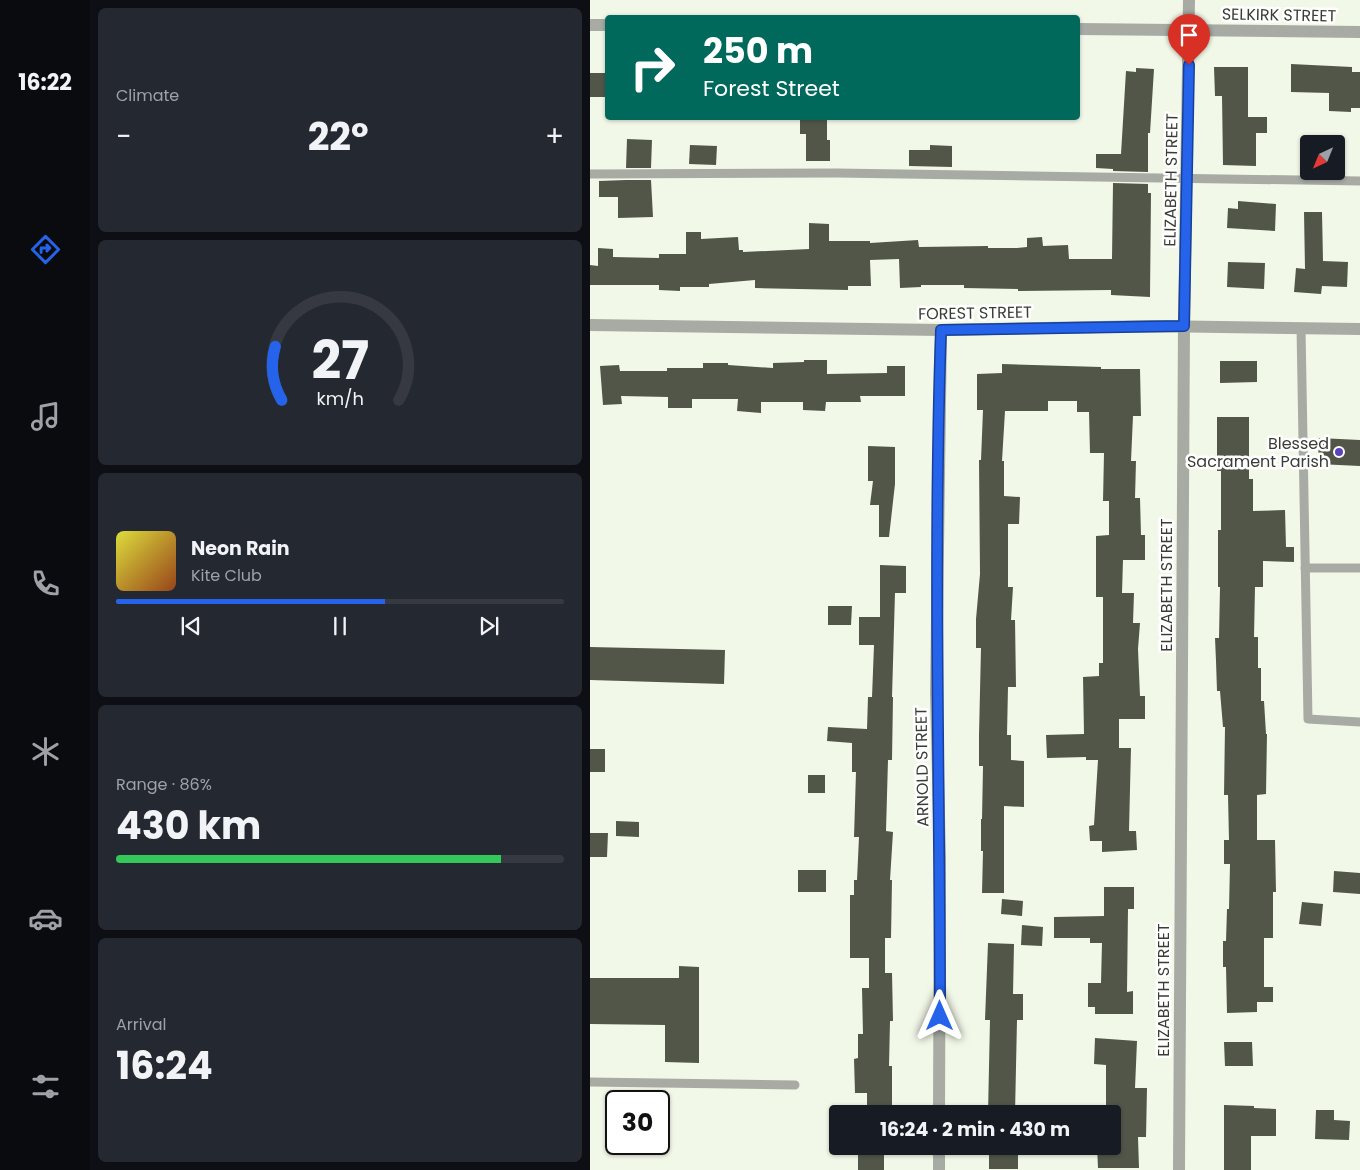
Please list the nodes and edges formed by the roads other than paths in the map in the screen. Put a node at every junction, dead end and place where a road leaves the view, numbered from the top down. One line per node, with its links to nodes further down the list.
1 (1189, 0): 5 (street, ELIZABETH STREET)
2 (590, 25): 3 (street)
3 (605, 25)
4 (1080, 29): 5 (street, SELKIRK STREET)
5 (1189, 30): 6 (street, SELKIRK STREET); 8 (street, ELIZABETH STREET)
6 (1360, 32)
7 (590, 174): 8 (lane)
8 (1187, 178): 9 (lane); 11 (street, ELIZABETH STREET)
9 (1360, 180)
10 (590, 325): 14 (street, FOREST STREET)
11 (1184, 326): 12 (street, FOREST STREET); 14 (street, FOREST STREET); 23 (street, ELIZABETH STREET)
12 (1301, 328): 13 (street, FOREST STREET); 15 (lane)
13 (1360, 329)
14 (941, 330): 20 (street, ARNOLD STREET)
15 (1305, 568): 16 (lane); 17 (lane)
16 (1360, 568)
17 (1360, 722)
18 (590, 1082): 19 (lane)
19 (795, 1085)
20 (939, 1105)
21 (939, 1155): 22 (street)
22 (939, 1170)
23 (1179, 1170)

